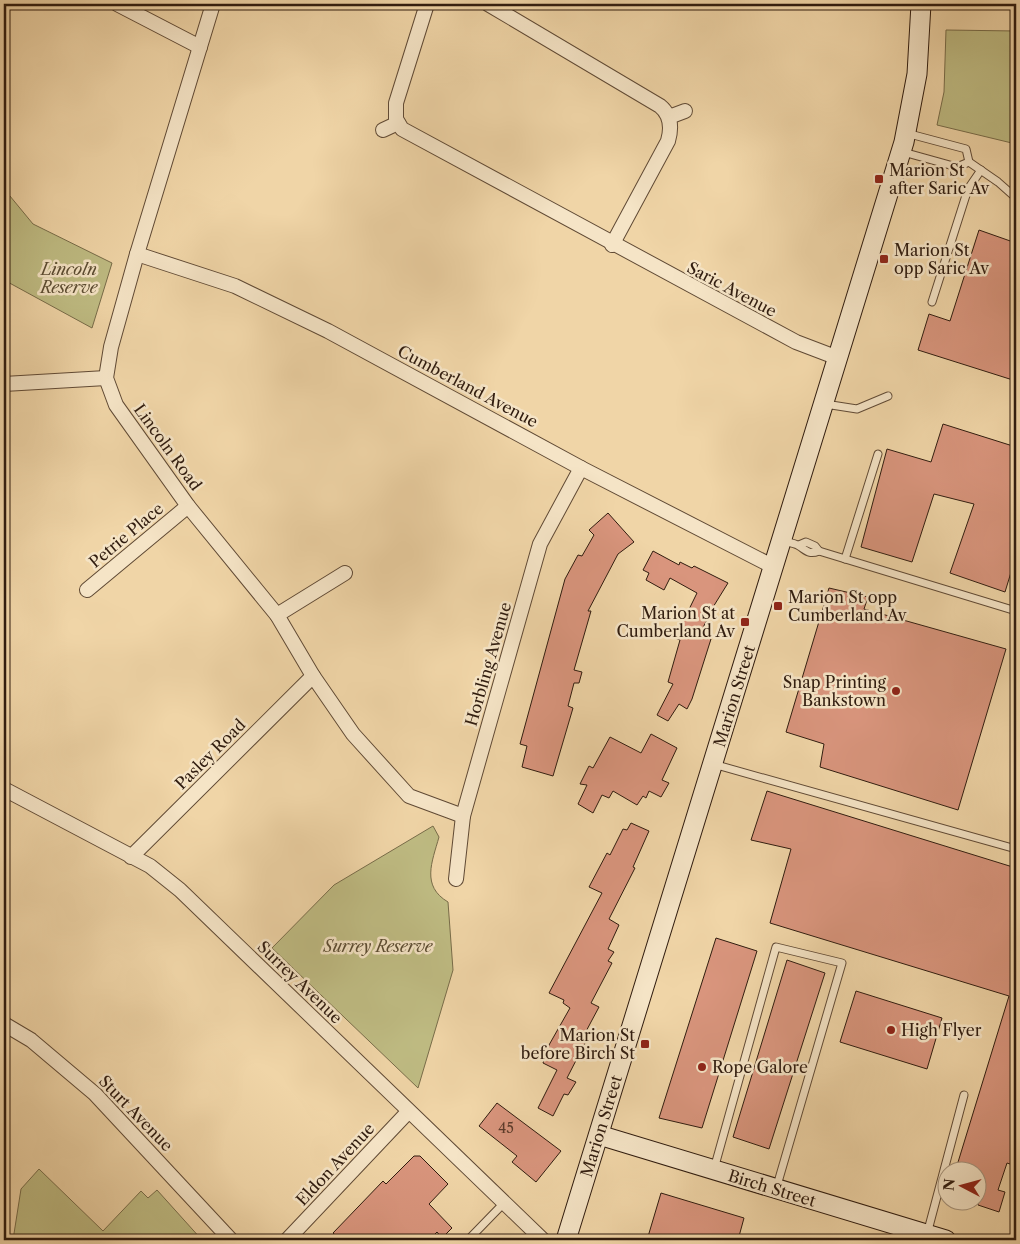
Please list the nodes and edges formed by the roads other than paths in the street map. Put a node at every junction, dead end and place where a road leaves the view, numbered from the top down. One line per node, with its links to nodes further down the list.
1 (117, 4): 6 (street)
2 (213, 4): 6 (street, Lincoln Road)
3 (427, 4): 9 (street)
4 (488, 4): 8 (street)
5 (921, 4): 11 (main road, Marion Street)
6 (200, 47): 16 (street, Lincoln Road)
7 (685, 111): 8 (street)
8 (669, 117): 15 (street)
9 (398, 124): 10 (street); 15 (street, Saric Avenue)
10 (383, 130)
11 (904, 142): 12 (lane); 12 (lane); 18 (main road, Marion Street)
12 (969, 162): 13 (lane)
13 (981, 170): 14 (lane); 17 (lane)
14 (1016, 198)
15 (612, 244): 18 (street, Saric Avenue)
16 (138, 254): 19 (street, Lincoln Road); 24 (street, Cumberland Avenue)
17 (932, 302)
18 (838, 358): 22 (main road, Marion Street)
19 (106, 378): 20 (street); 25 (street, Lincoln Road)
20 (4, 384)
21 (888, 396): 22 (lane)
22 (825, 404): 26 (main road, Marion Street)
23 (878, 454): 27 (lane)
24 (581, 468): 28 (street, Cumberland Avenue); 36 (street, Horbling Avenue)
25 (188, 506): 30 (street, Petrie Place); 32 (street, Lincoln Road)
26 (791, 543): 27 (lane); 28 (main road, Marion Street)
27 (845, 559): 31 (lane)
28 (774, 567): 34 (main road, Marion Street)
29 (345, 573): 32 (street)
30 (87, 590)
31 (1016, 612)
32 (276, 615): 33 (street, Lincoln Road)
33 (313, 676): 36 (street, Lincoln Road); 38 (street, Pasley Road)
34 (713, 764): 37 (lane); 43 (main road, Marion Street)
35 (4, 789): 38 (street, Surrey Avenue)
36 (463, 816): 39 (street, Horbling Avenue)
37 (1016, 849)
38 (131, 857): 42 (street, Surrey Avenue)
39 (456, 879)
40 (4, 1024): 48 (street, Sturt Avenue)
41 (964, 1095): 47 (lane)
42 (408, 1112): 46 (street, Surrey Avenue); 49 (street, Eldon Avenue)
43 (598, 1135): 44 (main road, Birch Street); 52 (main road, Marion Street)
44 (714, 1170): 45 (main road, Birch Street); 45 (lane)
45 (776, 1189): 47 (main road, Birch Street)
46 (504, 1204): 50 (lane); 51 (street, Surrey Avenue)
47 (927, 1234): 53 (main road, Birch Street)
48 (231, 1240)
49 (288, 1240)
50 (468, 1240)
51 (543, 1240)
52 (566, 1240)
53 (946, 1240)

